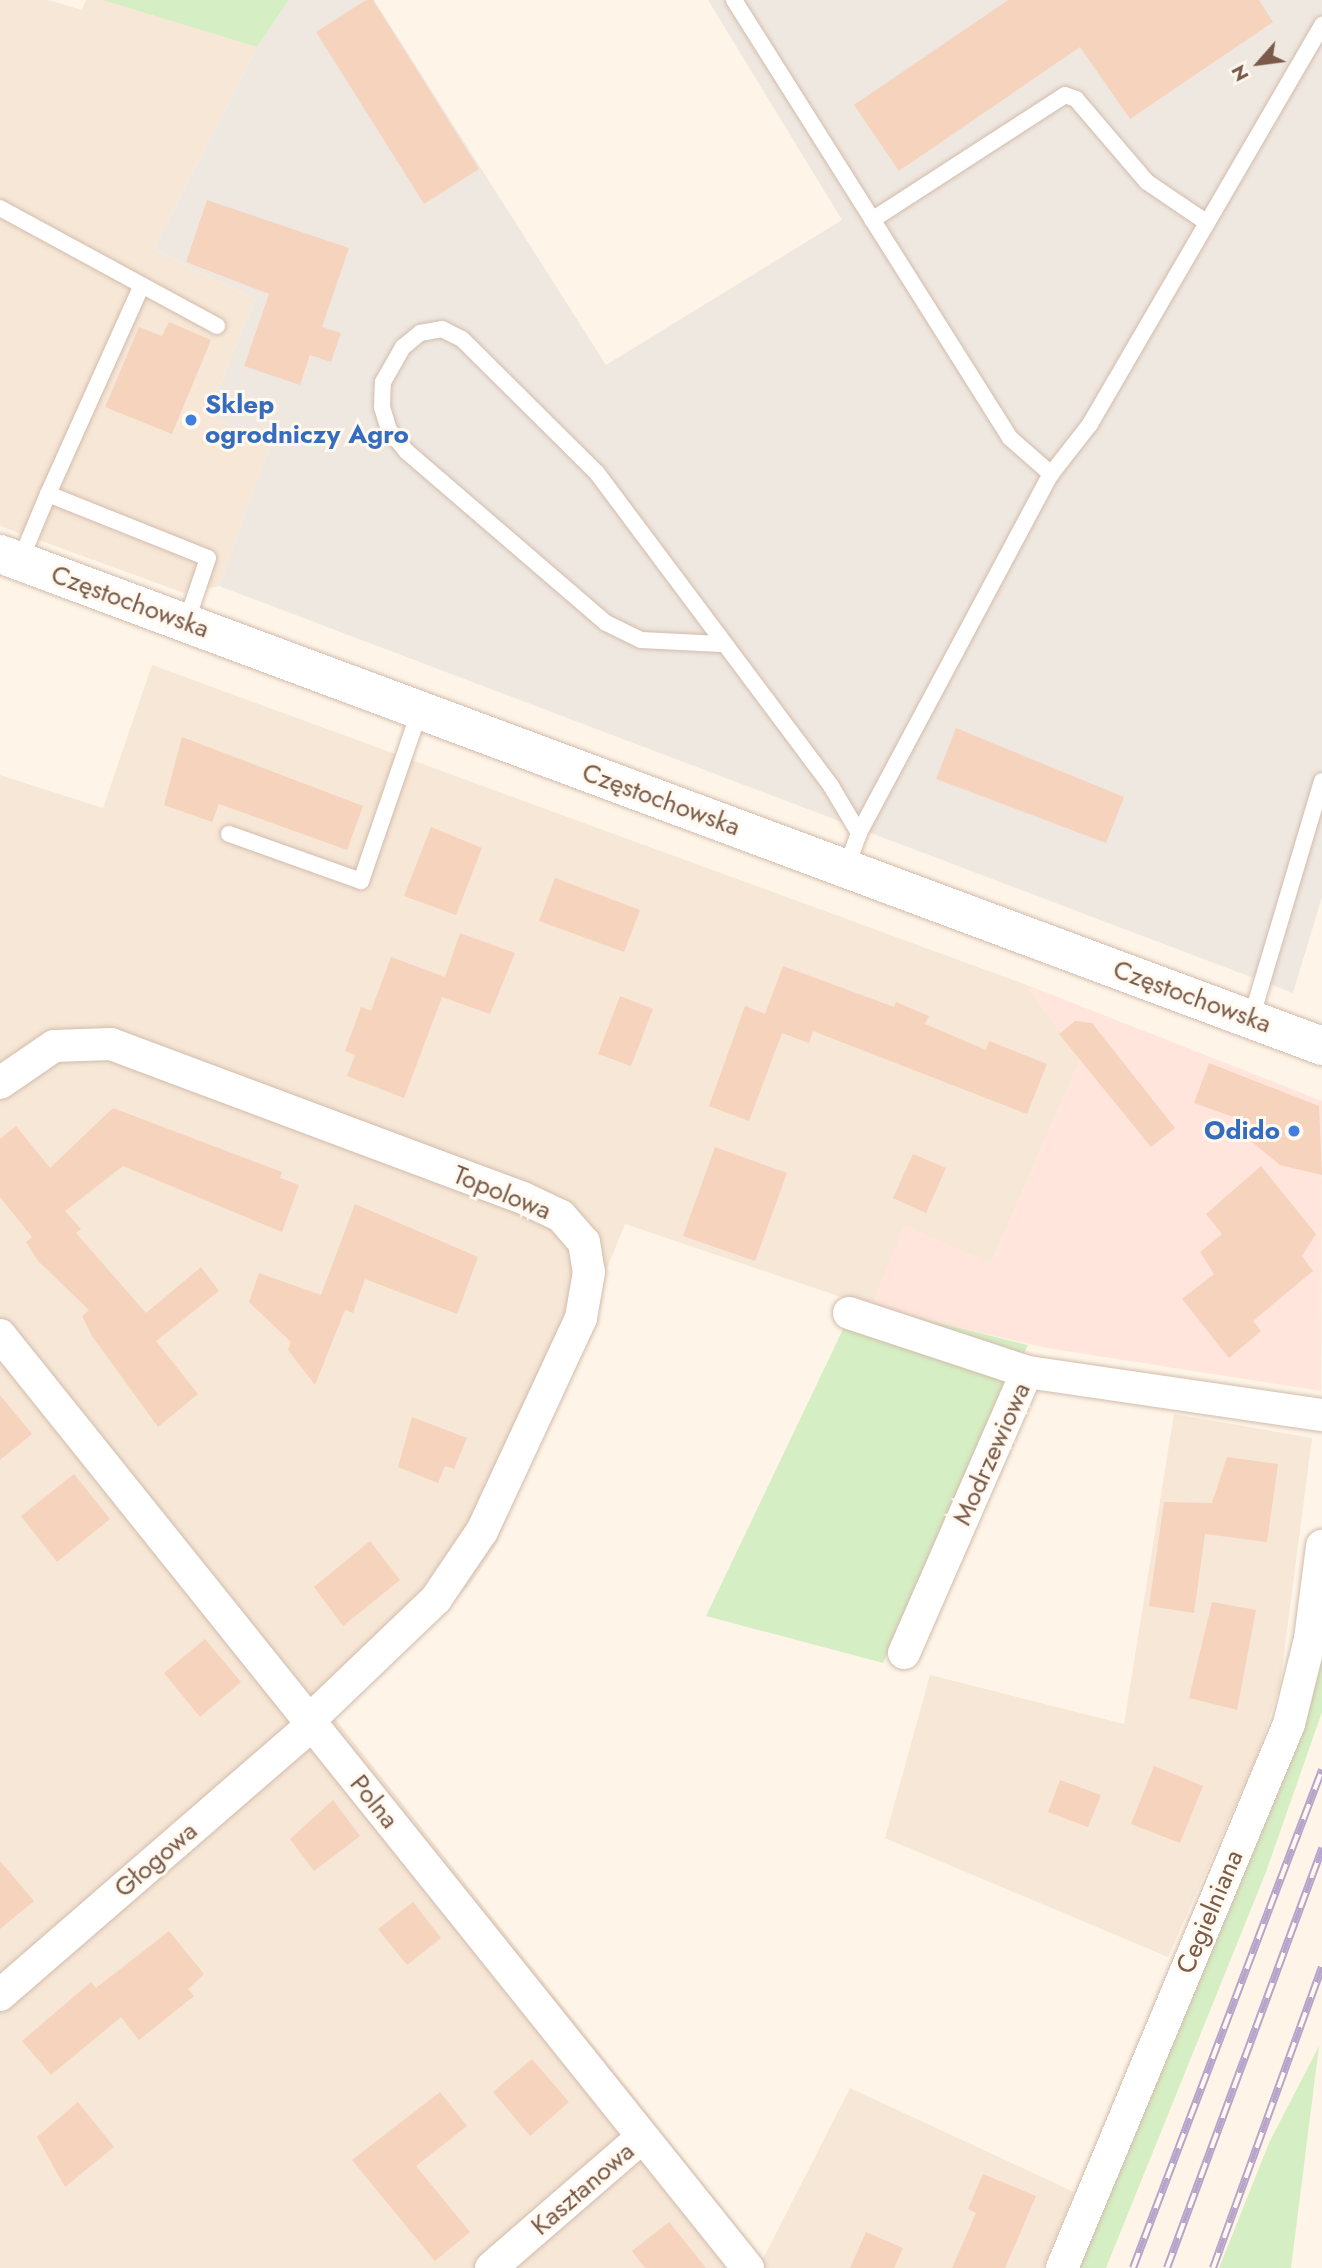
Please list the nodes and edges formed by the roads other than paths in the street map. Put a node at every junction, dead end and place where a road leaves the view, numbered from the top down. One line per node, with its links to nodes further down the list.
1 (734, 0): 4 (lane)
2 (1322, 25): 5 (lane)
3 (0, 208): 6 (lane)
4 (872, 220): 5 (lane); 8 (lane)
5 (1206, 222): 8 (lane)
6 (141, 287): 7 (lane); 9 (lane)
7 (217, 326)
8 (1051, 474): 16 (lane)
9 (48, 494): 10 (lane); 11 (lane)
10 (10, 557): 11 (main road, Częstochowska)
11 (186, 622): 13 (main road, Częstochowska)
12 (721, 644): 12 (lane); 16 (lane)
13 (419, 710): 15 (lane); 17 (main road, Częstochowska)
14 (1322, 781): 18 (lane)
15 (229, 834)
16 (859, 834): 17 (lane)
17 (846, 869): 18 (main road, Częstochowska)
18 (1251, 1019): 19 (main road, Częstochowska)
19 (1322, 1046)
20 (0, 1083): 27 (street, Topolowa)
21 (849, 1313): 23 (street)
22 (0, 1335): 27 (street, Polna)
23 (1027, 1372): 24 (street, Modrzewiowa); 26 (street, Modrzewiowa)
24 (1322, 1415)
25 (1322, 1546): 32 (street, Cegielniana)
26 (904, 1653)
27 (311, 1723): 28 (street, Głogowa); 29 (street, Polna)
28 (0, 1995)
29 (642, 2137): 30 (street, Kasztanowa); 31 (street, Polna)
30 (491, 2268)
31 (748, 2268)
32 (1062, 2268)

